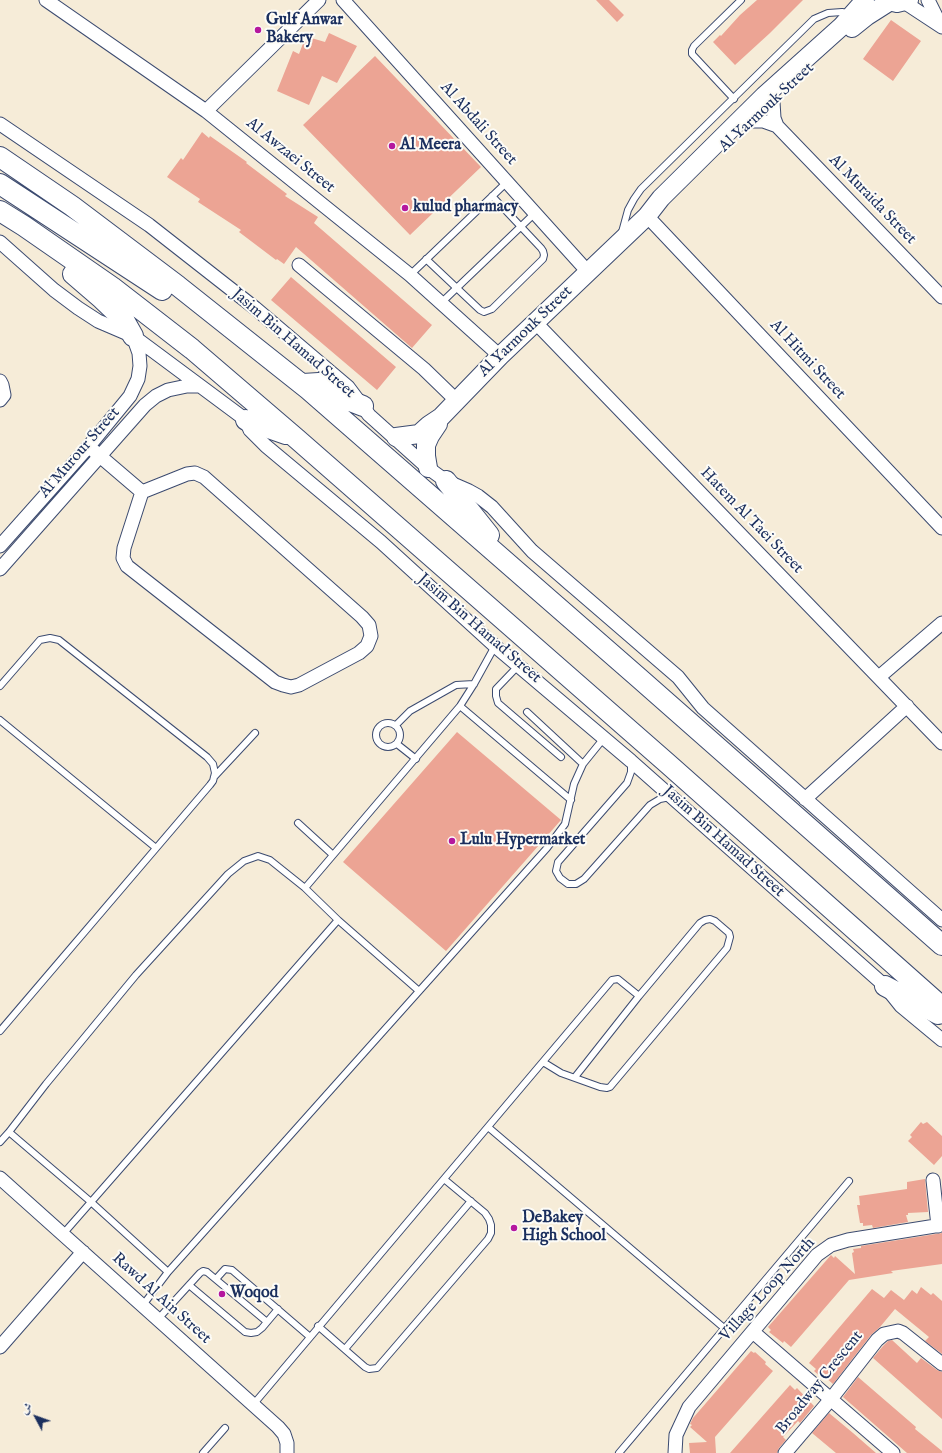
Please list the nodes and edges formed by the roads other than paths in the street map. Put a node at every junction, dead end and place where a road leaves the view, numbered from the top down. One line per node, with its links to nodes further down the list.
1 (46, 0): 12 (street, Al Awzaei Street)
2 (318, 0): 12 (street)
3 (343, 0): 17 (street, Al Abdali Street)
4 (741, 0): 10 (lane)
5 (865, 0): 8 (street, Al Yarmouk Street)
6 (928, 0): 9 (street)
7 (897, 1): 9 (street); 11 (street, Al Yarmouk Street)
8 (853, 14): 10 (lane); 22 (street, Al Yarmouk Street)
9 (942, 28)
10 (734, 99): 26 (lane)
11 (773, 102): 13 (street, Al Yarmouk Street); 15 (street)
12 (206, 111): 30 (street, Al Awzaei Street)
13 (753, 121): 15 (street); 22 (street, Al Yarmouk Street)
14 (0, 124): 43 (street, Jasim Bin Hamad Street)
15 (777, 126): 32 (street, Al Muraida Street)
16 (0, 156): 35 (main road, Jasim Bin Hamad Street)
17 (507, 182): 19 (lane); 21 (street, Al Abdali Street)
18 (0, 184): 35 (main road)
19 (492, 196): 24 (lane); 27 (lane)
20 (0, 211): 23 (main road, Jasim Bin Hamad Street)
21 (535, 213): 24 (lane); 29 (street, Al Abdali Street)
22 (647, 216): 26 (street, Al Yarmouk Street); 53 (street, Al Hitmi Street)
23 (24, 226): 36 (main road); 47 (main road, Jasim Bin Hamad Street)
24 (521, 227): 31 (lane); 31 (lane)
25 (0, 242): 36 (street, Jasim Bin Hamad Street)
26 (620, 242): 29 (street, Al Yarmouk Street)
27 (426, 259): 30 (lane); 31 (lane)
28 (299, 265): 42 (street)
29 (588, 272): 34 (street, Al Yarmouk Street)
30 (410, 275): 33 (street, Al Awzaei Street)
31 (456, 288): 33 (lane)
32 (942, 297)
33 (441, 303): 37 (street, Al Awzaei Street)
34 (535, 322): 37 (street, Al Yarmouk Street); 60 (street, Hatem Al Taei Street)
35 (230, 328): 39 (main road, Jasim Bin Hamad Street)
36 (133, 336): 40 (street, Jasim Bin Hamad Street); 48 (street, Al Murour Street)
37 (500, 356): 42 (street, Al Yarmouk Street)
38 (0, 381): 41 (street)
39 (302, 384): 43 (main road); 55 (main road, Jasim Bin Hamad Street)
40 (200, 386): 45 (street, Jasim Bin Hamad Street); 49 (street, Al Murour Street)
41 (0, 400)
42 (457, 401): 44 (street, Al Yarmouk Street)
43 (363, 406): 46 (street, Jasim Bin Hamad Street)
44 (441, 417): 46 (street, Al Yarmouk Street); 50 (street, Al Yarmouk Street)
45 (246, 420): 47 (main road); 58 (street, Jasim Bin Hamad Street)
46 (396, 437): 50 (street, Jasim Bin Hamad Street)
47 (297, 439): 90 (main road, Jasim Bin Hamad Street)
48 (88, 446): 49 (street); 54 (street, Al Murour Street)
49 (100, 456): 52 (street); 56 (street, Al Murour Street)
50 (428, 468): 51 (street, Jasim Bin Hamad Street)
51 (446, 481): 55 (main road); 79 (street, Jasim Bin Hamad Street)
52 (142, 492): 52 (street)
53 (942, 528)
54 (0, 546)
55 (501, 557): 86 (main road, Jasim Bin Hamad Street)
56 (2, 562)
57 (942, 622): 60 (street)
58 (495, 646): 59 (street, Jasim Bin Hamad Street); 61 (lane)
59 (519, 665): 69 (street, Jasim Bin Hamad Street); 72 (lane)
60 (880, 677): 64 (street, Hatem Al Taei Street)
61 (474, 684): 63 (lane); 67 (lane)
62 (0, 686): 76 (lane)
63 (460, 706): 73 (lane); 78 (lane)
64 (907, 706): 70 (street, Hatem Al Taei Street); 79 (street)
65 (527, 712): 75 (lane)
66 (0, 720): 81 (lane)
67 (396, 725): 71 (lane); 71 (lane)
68 (255, 732): 76 (lane)
69 (604, 738): 74 (street, Jasim Bin Hamad Street); 75 (lane)
70 (942, 743)
71 (397, 744): 73 (lane)
72 (561, 757)
73 (416, 759): 82 (lane)
74 (631, 761): 77 (street, Jasim Bin Hamad Street); 77 (lane)
75 (583, 764): 78 (lane)
76 (214, 777): 81 (lane)
77 (672, 797): 87 (street, Jasim Bin Hamad Street)
78 (571, 800): 88 (lane)
79 (806, 800): 85 (street, Jasim Bin Hamad Street)
80 (298, 823): 82 (lane)
81 (156, 848): 92 (lane)
82 (333, 854): 83 (lane)
83 (305, 888): 84 (lane); 97 (lane)
84 (338, 920): 88 (lane); 104 (lane)
85 (942, 920)
86 (942, 945)
87 (885, 986): 91 (main road); 93 (street, Jasim Bin Hamad Street)
88 (419, 991): 108 (lane)
89 (640, 996): 94 (lane); 95 (lane); 95 (lane)
90 (942, 1007)
91 (942, 1016)
92 (0, 1031)
93 (942, 1040)
94 (543, 1062): 95 (lane); 96 (lane)
95 (575, 1077)
96 (488, 1127): 100 (lane); 116 (lane)
97 (9, 1132): 98 (lane); 104 (lane)
98 (0, 1142)
99 (0, 1178): 106 (street, Rawd Al Ain Street)
100 (444, 1178): 103 (lane); 115 (lane)
101 (932, 1180): 105 (street)
102 (849, 1181): 116 (lane)
103 (471, 1201): 120 (lane); 120 (lane)
104 (91, 1202): 106 (lane); 108 (lane)
105 (940, 1225): 117 (street, Village Loop North)
106 (63, 1234): 107 (street, Rawd Al Ain Street)
107 (83, 1252): 111 (street, Rawd Al Ain Street); 119 (street)
108 (168, 1272): 111 (lane)
109 (216, 1279): 110 (lane); 112 (lane); 114 (lane)
110 (189, 1285): 113 (lane); 114 (lane)
111 (143, 1306): 113 (street, Rawd Al Ain Street)
112 (278, 1309): 114 (lane); 118 (lane)
113 (158, 1319): 123 (street, Rawd Al Ain Street)
114 (267, 1322)
115 (318, 1326): 118 (lane); 120 (lane)
116 (724, 1328): 127 (lane)
117 (753, 1332): 122 (street); 128 (street, Village Loop North)
118 (310, 1337): 123 (lane)
119 (0, 1347)
120 (344, 1349)
121 (942, 1364): 122 (street, Broadway Crescent)
122 (831, 1399): 129 (street, Broadway Crescent); 130 (street)
123 (252, 1406): 126 (street, Rawd Al Ain Street)
124 (225, 1428): 125 (lane)
125 (203, 1453)
126 (287, 1453)
127 (619, 1453)
128 (675, 1453)
129 (785, 1453)
130 (893, 1453)

